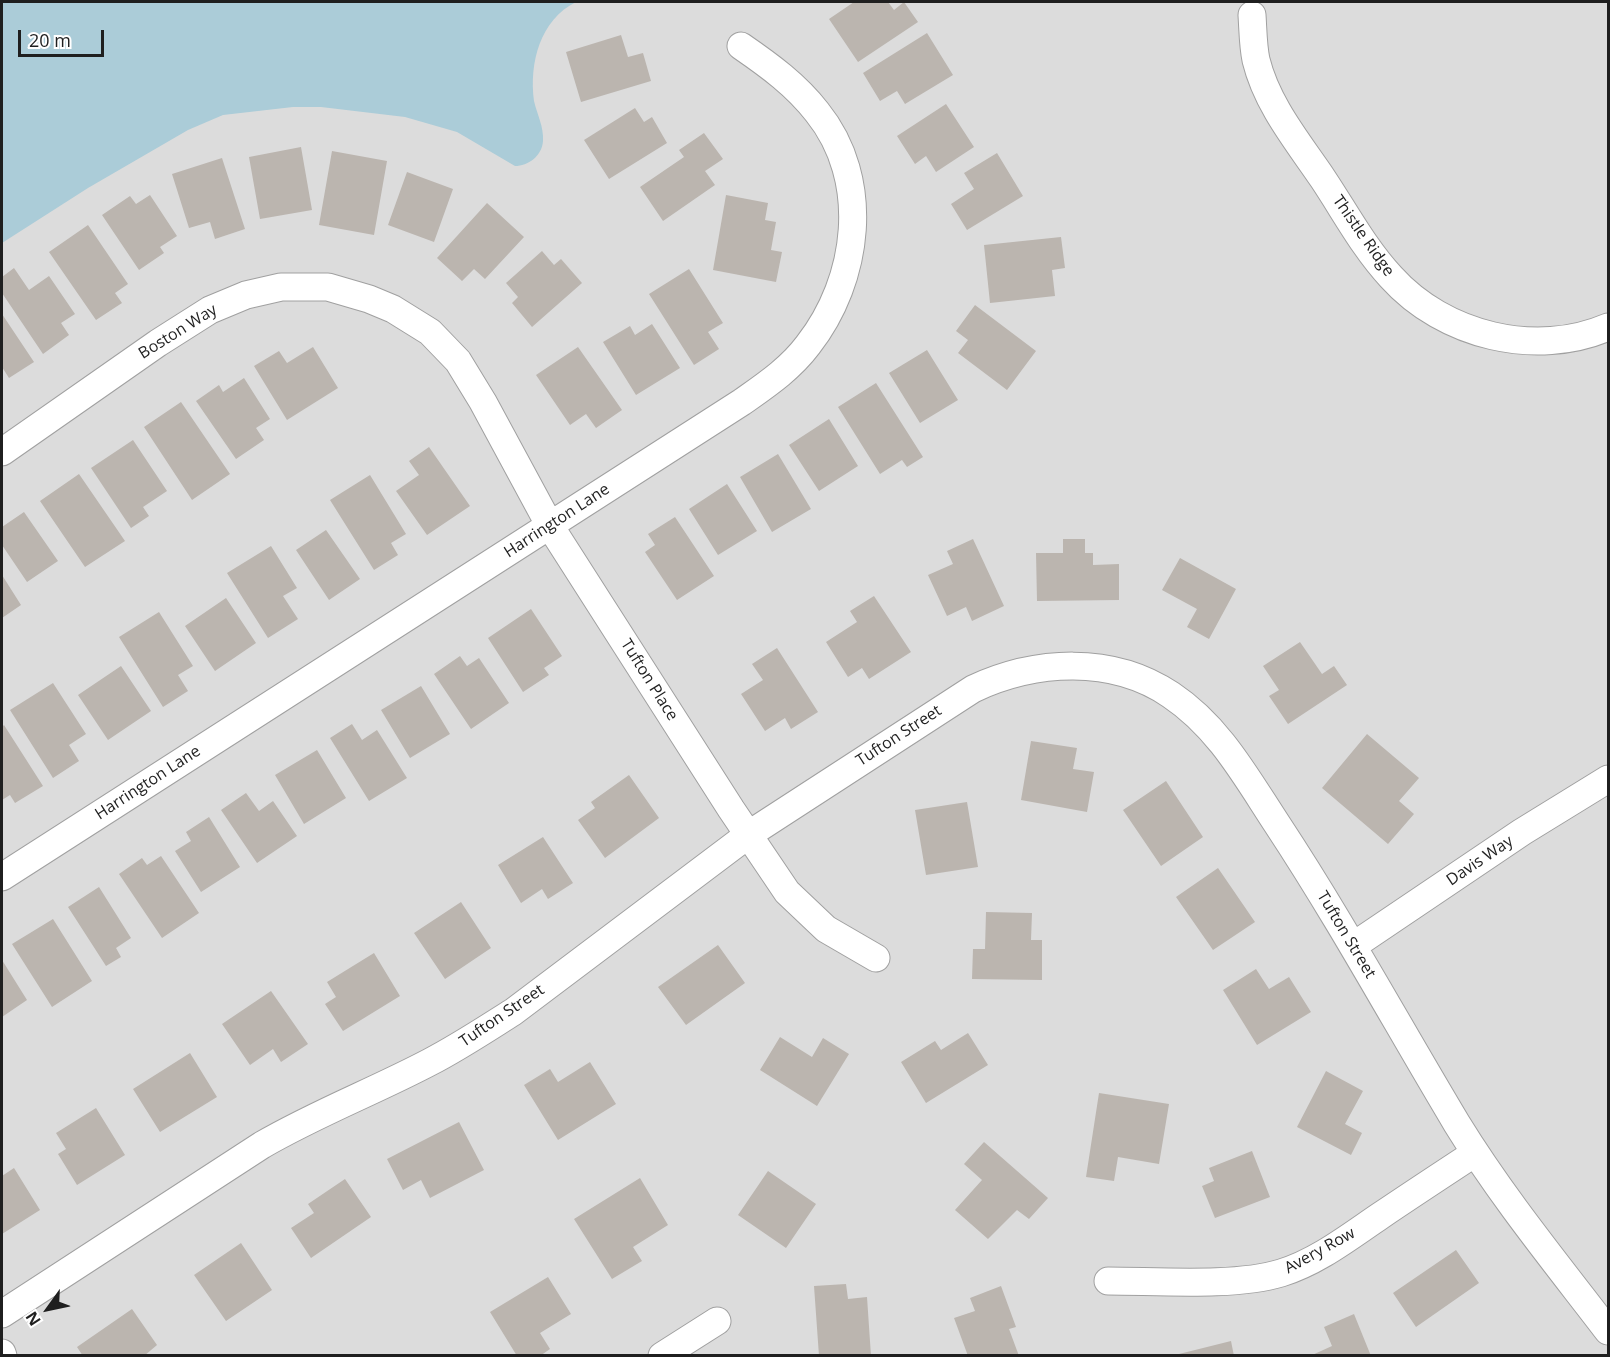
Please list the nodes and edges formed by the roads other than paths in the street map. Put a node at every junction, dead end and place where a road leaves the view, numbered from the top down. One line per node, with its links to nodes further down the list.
1 (1252, 15): 3 (street, Thistle Ridge)
2 (741, 46): 5 (street, Harrington Lane)
3 (1608, 327)
4 (2, 452): 5 (street, Boston Way)
5 (550, 526): 7 (street, Tufton Place); 8 (street, Harrington Lane)
6 (1608, 779): 9 (street, Davis Way)
7 (748, 835): 9 (street, Tufton Street); 10 (street, Tufton Place); 13 (street, Tufton Street)
8 (2, 877)
9 (1353, 946): 11 (street, Tufton Street)
10 (876, 958)
11 (1475, 1153): 12 (street, Avery Row); 15 (street, Tufton Street)
12 (1108, 1281)
13 (2, 1314)
14 (717, 1321): 16 (street)
15 (1608, 1331)
16 (662, 1356)

